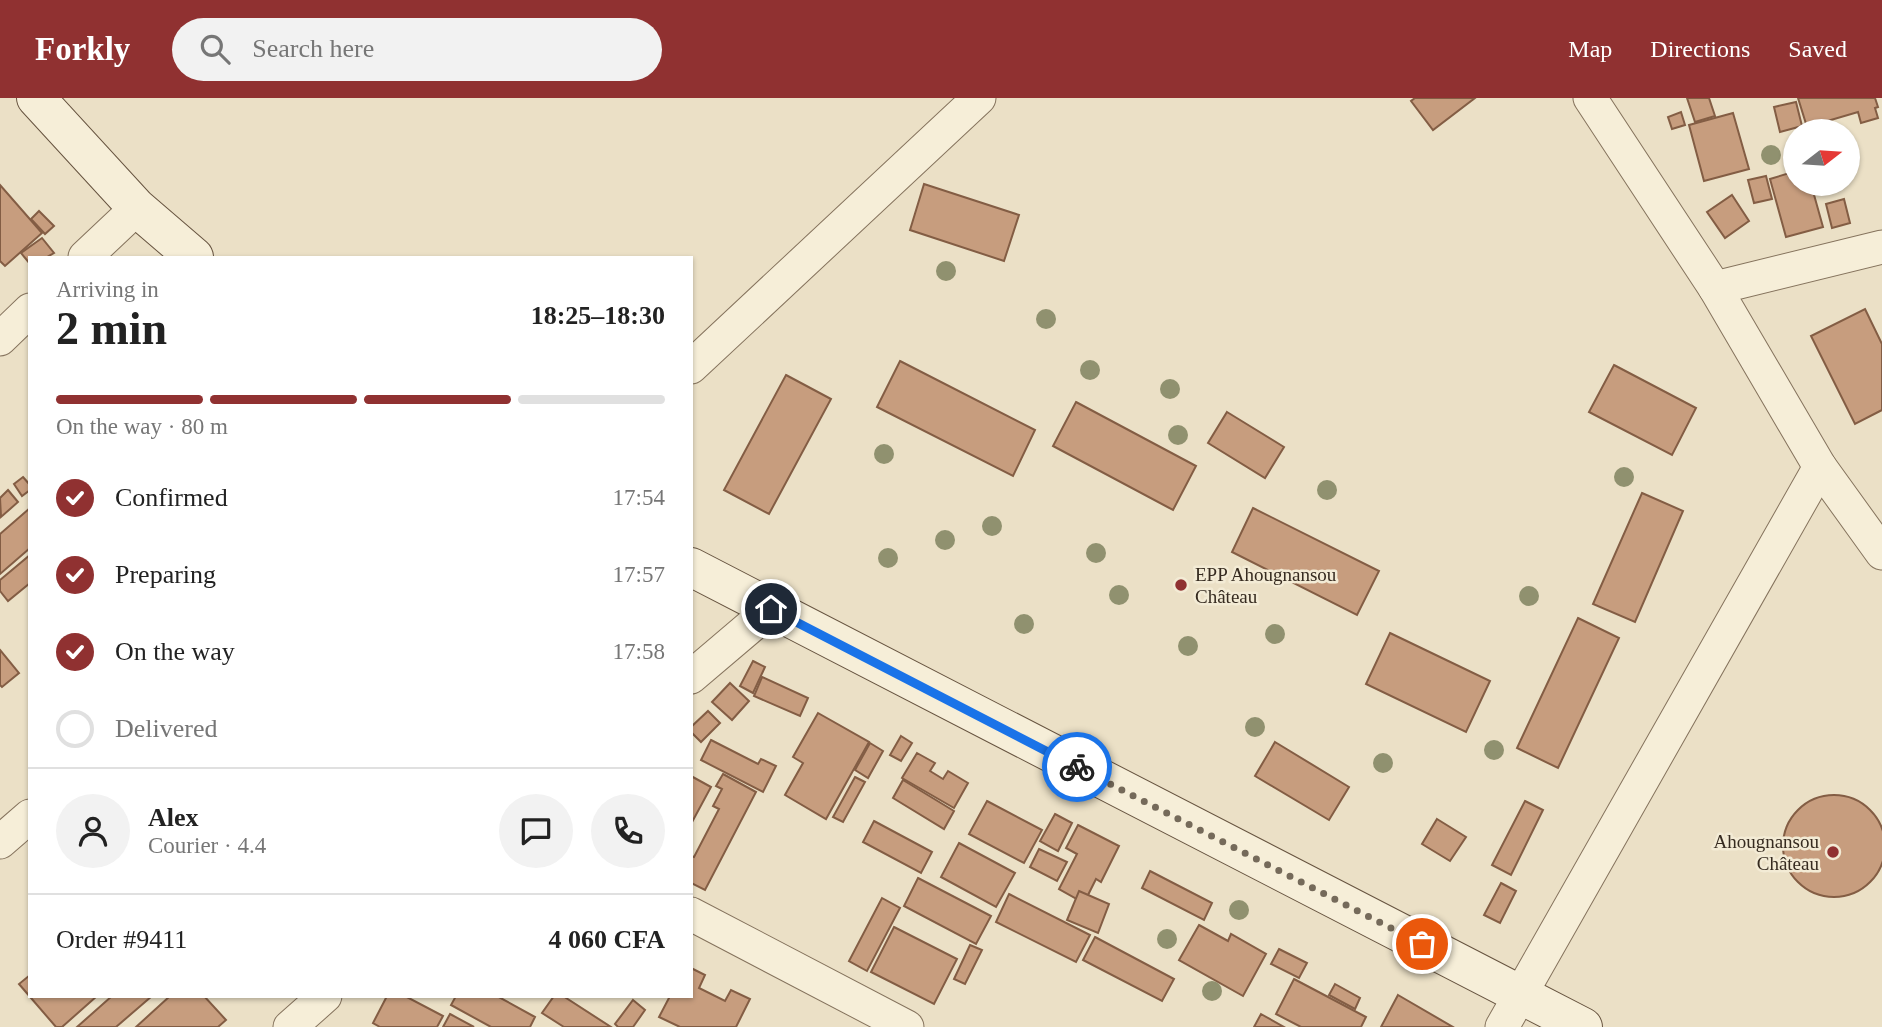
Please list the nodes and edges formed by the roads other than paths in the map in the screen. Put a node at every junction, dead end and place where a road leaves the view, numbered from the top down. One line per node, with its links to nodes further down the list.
1 (36, 98): 4 (street)
2 (979, 98): 11 (street)
3 (1590, 98): 8 (street)
4 (137, 208): 6 (street); 7 (street)
5 (1882, 247): 8 (street)
6 (86, 256)
7 (193, 256)
8 (1715, 288): 12 (street)
9 (28, 312): 10 (street)
10 (0, 339)
11 (693, 365)
12 (1820, 467): 13 (street); 20 (street)
13 (1882, 553)
14 (693, 568): 15 (street)
15 (771, 609): 16 (street); 20 (street)
16 (693, 675)
17 (28, 818): 18 (street)
18 (0, 842)
19 (693, 915): 23 (street)
20 (1519, 993): 24 (street); 25 (street)
21 (323, 998): 22 (street)
22 (290, 1027)
23 (907, 1027)
24 (1502, 1027)
25 (1583, 1027)

